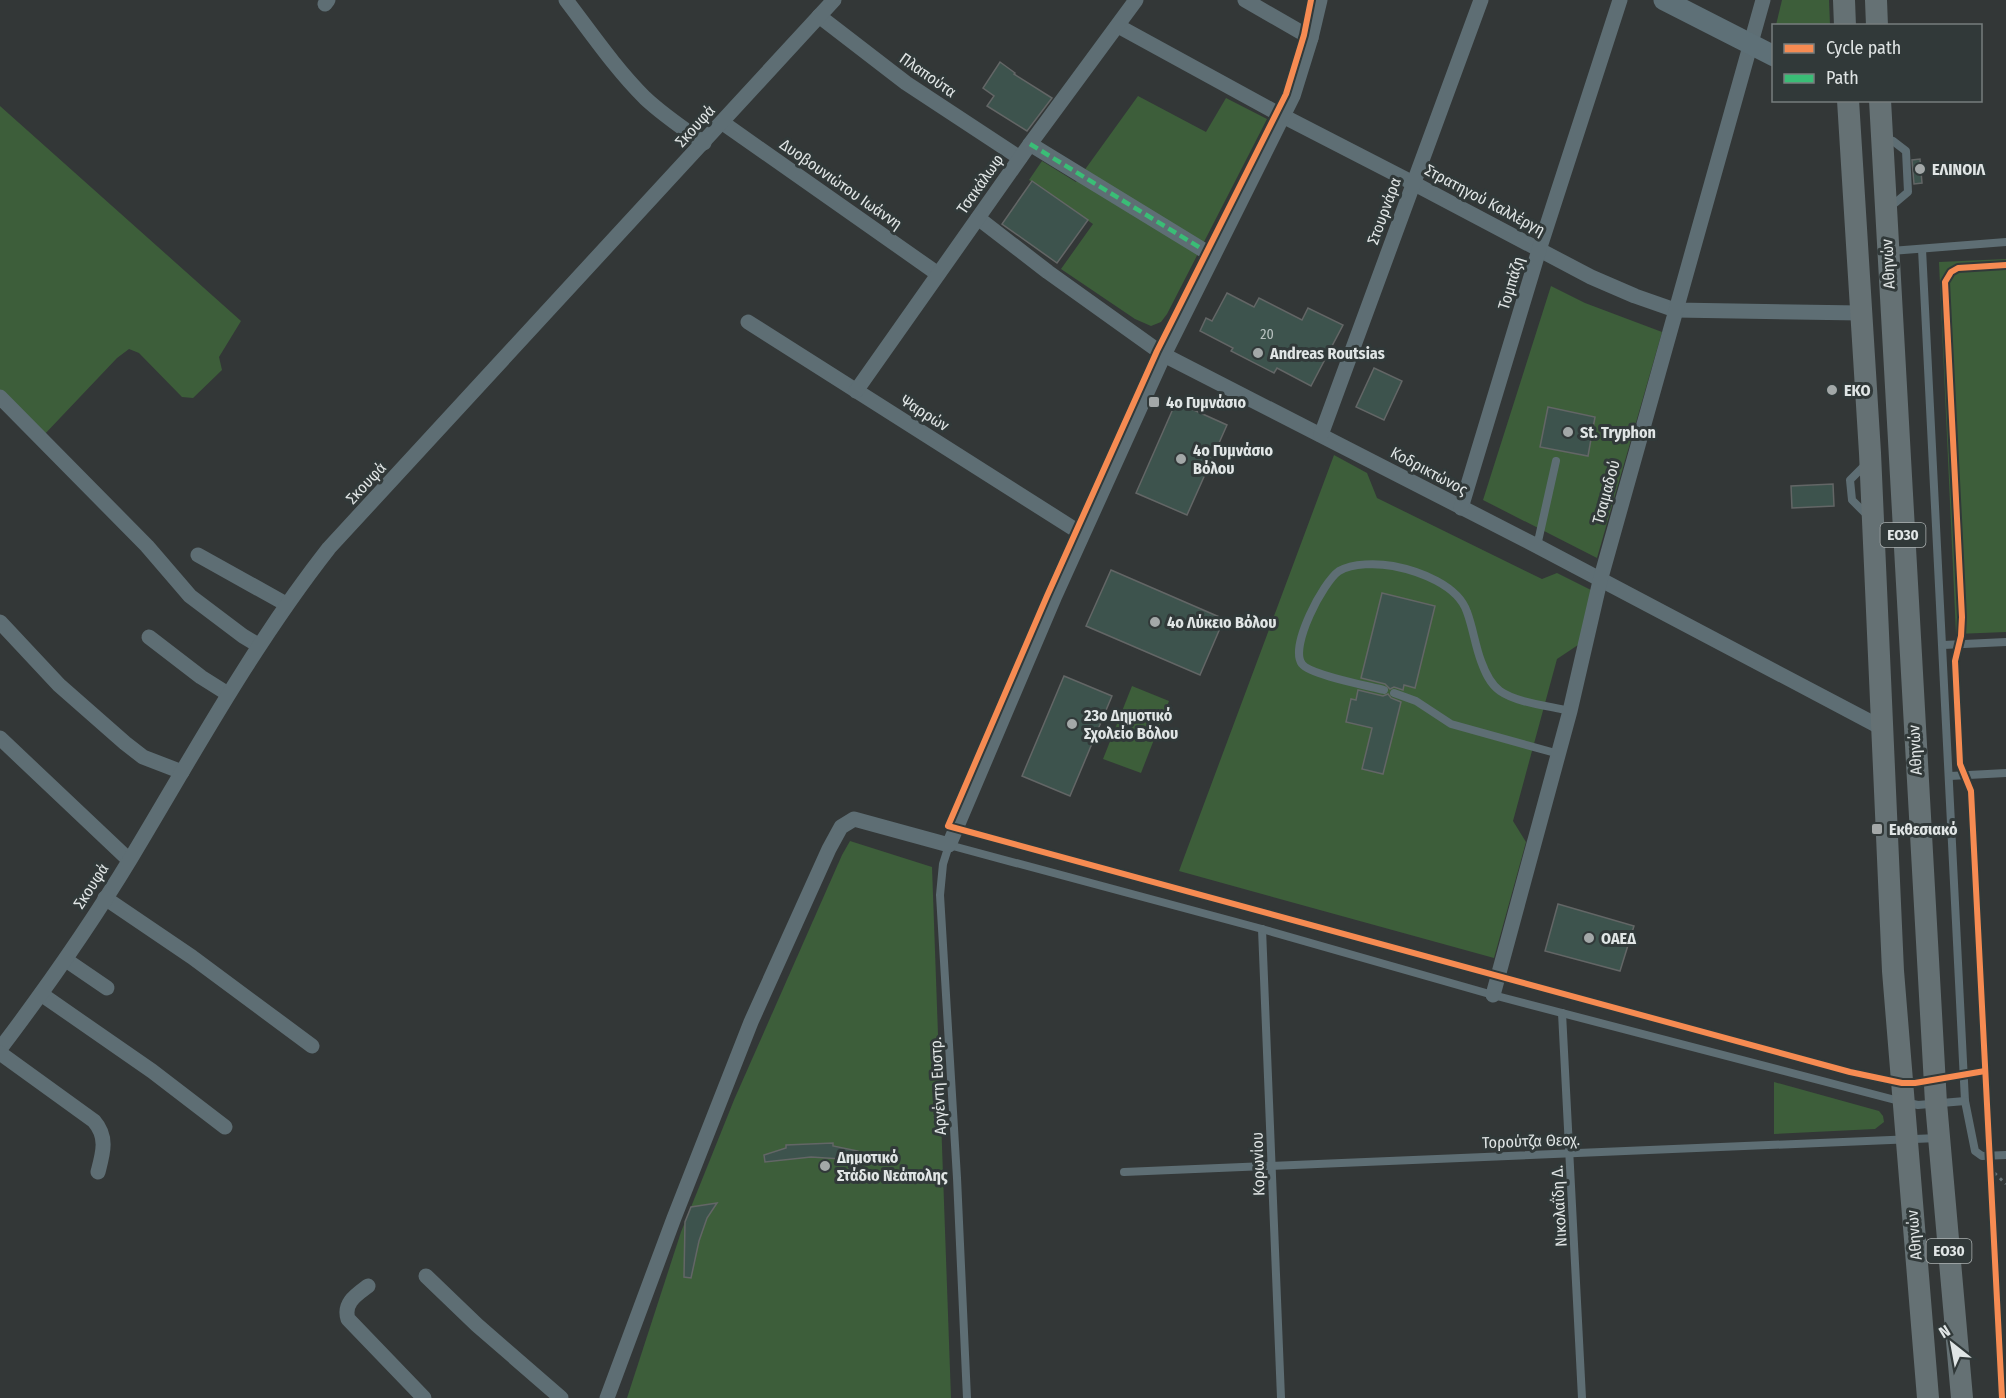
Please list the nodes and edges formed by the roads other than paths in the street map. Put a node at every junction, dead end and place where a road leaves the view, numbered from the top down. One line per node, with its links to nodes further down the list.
1 (566, 0): 24 (street)
2 (834, 0): 12 (street, Σκουφά)
3 (1136, 0): 15 (street, Τσακάλωφ)
4 (1245, 0): 16 (street)
5 (1320, 0): 16 (street)
6 (1481, 0): 27 (street, Στουρνάρα)
7 (1620, 0): 32 (street, Τομπάζη)
8 (1664, 0): 17 (street)
9 (1762, 0): 17 (street, Τσαμαδού)
10 (1844, 0): 13 (main road)
11 (1876, 0): 14 (main road)
12 (819, 16): 22 (street, Σκουφά); 26 (street, Πλαπούτα)
13 (1845, 24)
14 (1877, 24)
15 (1118, 26): 21 (street, Στρατηγού Καλλέργη); 25 (street, Τσακάλωφ)
16 (1311, 38): 21 (street)
17 (1750, 45): 18 (street); 36 (street, Τσαμαδού)
18 (1772, 56)
19 (1848, 102): 37 (main road, Αθηνών / ΕΟ30)
20 (1880, 102): 33 (main road, Αθηνών / ΕΟ30)
21 (1284, 117): 27 (street, Στρατηγού Καλλέργη); 34 (street)
22 (723, 123): 24 (street, Σκουφά); 35 (street, Δυοβουνιώτου Ιωάννη)
23 (1893, 141): 28 (lane)
24 (704, 143): 49 (street, Σκουφά)
25 (1030, 144): 26 (street, Τσακάλωφ); 34 (street)
26 (1020, 158): 29 (street, Τσακάλωφ)
27 (1413, 183): 32 (street, Στρατηγού Καλλέργη); 42 (street, Στουρνάρα)
28 (1895, 203)
29 (978, 218): 35 (street, Τσακάλωφ); 39 (street, Κοδρικτώνος)
30 (2006, 242): 31 (lane)
31 (1922, 249): 33 (lane); 54 (lane)
32 (1539, 250): 36 (street, Στρατηγού Καλλέργη); 44 (street, Τομπάζη)
33 (1887, 251): 78 (main road, Αθηνών / ΕΟ30)
34 (1213, 256): 39 (street)
35 (938, 274): 40 (street, Τσακάλωφ)
36 (1675, 310): 37 (street, Στρατηγού Καλλέργη); 48 (street, Τσαμαδού)
37 (1861, 313): 59 (main road, Αθηνών / ΕΟ30)
38 (748, 322): 40 (street, Ψαρρών)
39 (1164, 355): 42 (street, Κοδρικτώνος); 45 (street)
40 (856, 391): 45 (street, Ψαρρών)
41 (0, 397): 53 (street)
42 (1321, 435): 44 (street, Κοδρικτώνος)
43 (1556, 461): 46 (lane)
44 (1461, 508): 46 (street, Κοδρικτώνος)
45 (1082, 534): 65 (street)
46 (1537, 546): 48 (street, Κοδρικτώνος)
47 (198, 555): 49 (street)
48 (1600, 581): 58 (street, Τσαμαδού); 59 (street, Κοδρικτώνος)
49 (286, 604): 53 (street, Σκουφά)
50 (0, 622): 62 (street)
51 (149, 637): 57 (street)
52 (2006, 642): 54 (lane)
53 (258, 645): 57 (street, Σκουφά)
54 (1942, 645): 64 (lane)
55 (1384, 690): 58 (lane)
56 (1394, 693): 61 (lane)
57 (228, 694): 62 (street, Σκουφά)
58 (1570, 711): 61 (street, Τσαμαδού)
59 (1882, 728): 77 (main road, Αθηνών / ΕΟ30)
60 (0, 738): 66 (street)
61 (1559, 754): 72 (street, Τσαμαδού)
62 (182, 772): 66 (street, Σκουφά)
63 (2006, 773): 64 (lane)
64 (1950, 776): 76 (lane)
65 (949, 845): 68 (lane); 91 (street); 92 (lane, Αργέντη Ευστρ.)
66 (129, 860): 67 (street, Σκουφά)
67 (105, 898): 69 (street, Σκουφά); 74 (street)
68 (1262, 929): 72 (lane); 84 (lane, Κορωνίου)
69 (66, 960): 70 (street); 71 (street, Σκουφά)
70 (107, 988)
71 (41, 994): 75 (street, Σκουφά); 79 (street)
72 (1494, 996): 73 (lane)
73 (1562, 1013): 77 (lane); 82 (lane, Νικολαΐδη Δ.)
74 (312, 1046)
75 (0, 1051): 85 (street)
76 (1965, 1101): 78 (lane); 83 (lane)
77 (1903, 1102): 78 (lane); 81 (main road, Αθηνών / ΕΟ30)
78 (1936, 1103): 80 (main road, Αθηνών / ΕΟ30)
79 (225, 1127)
80 (1939, 1138): 81 (lane, Τορούτζα Θεοχ.); 96 (main road, Αθηνών / ΕΟ30)
81 (1906, 1139): 82 (lane, Τορούτζα Θεοχ.); 95 (main road, Αθηνών / ΕΟ30)
82 (1570, 1153): 84 (lane, Τορούτζα Θεοχ.); 94 (lane, Νικολαΐδη Δ.)
83 (2006, 1155)
84 (1272, 1166): 86 (lane, Τορούτζα Θεοχ.); 93 (lane, Κορωνίου)
85 (99, 1172)
86 (1124, 1172)
87 (426, 1276): 90 (street)
88 (368, 1286): 89 (street)
89 (424, 1398)
90 (561, 1398)
91 (607, 1398)
92 (967, 1398)
93 (1281, 1398)
94 (1582, 1398)
95 (1928, 1398)
96 (1962, 1398)

